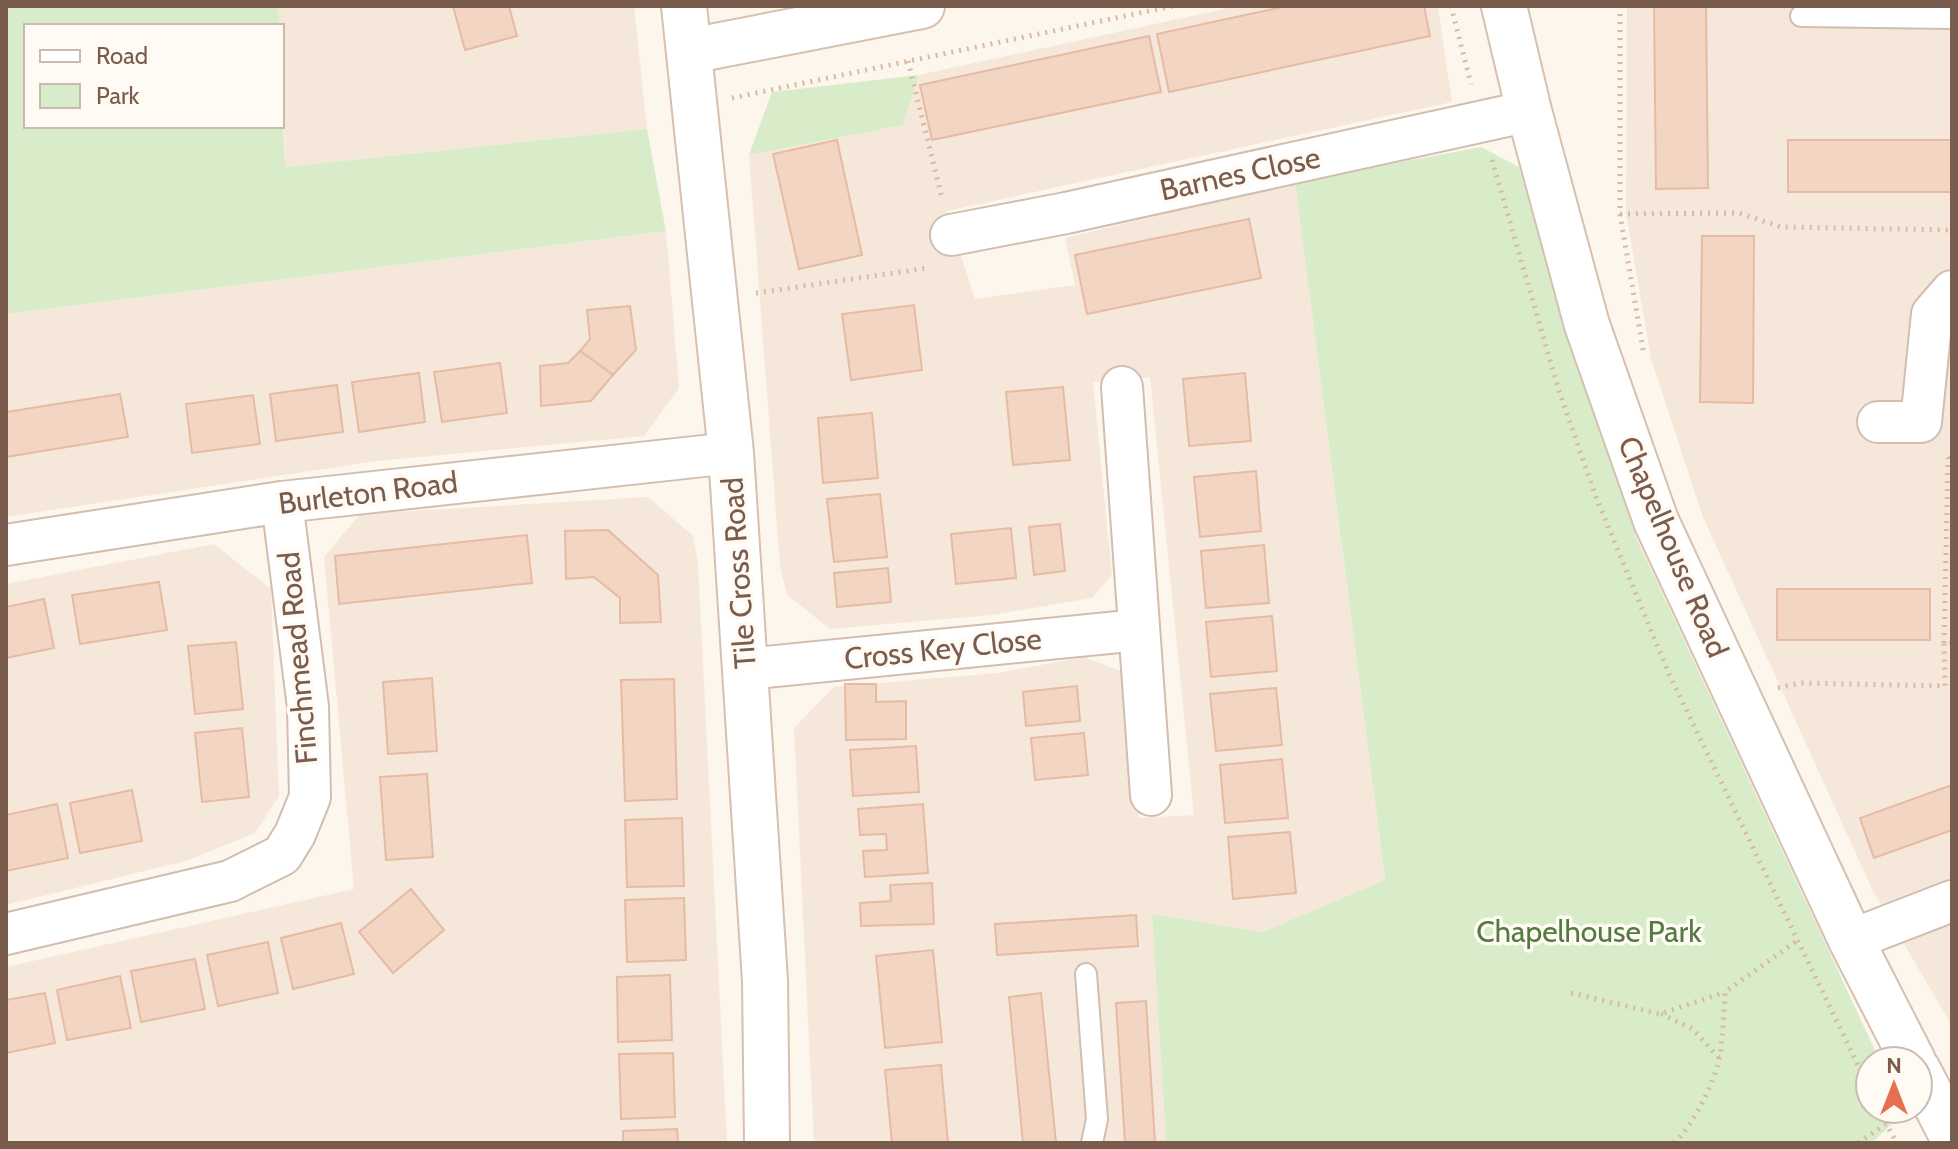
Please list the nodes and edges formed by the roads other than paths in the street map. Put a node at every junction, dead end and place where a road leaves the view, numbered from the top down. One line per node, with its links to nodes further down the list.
1 (684, 6): 6 (street, Tile Cross Road)
2 (922, 6): 6 (street)
3 (1504, 6): 7 (street, Chapelhouse Road)
4 (1801, 16): 5 (lane)
5 (1952, 18)
6 (690, 51): 12 (street, Tile Cross Road)
7 (1529, 111): 8 (street, Barnes Close); 19 (street, Chapelhouse Road)
8 (951, 235)
9 (1952, 291): 11 (street)
10 (1122, 387): 15 (street)
11 (1878, 422)
12 (731, 453): 13 (street, Burleton Road); 16 (street, Tile Cross Road)
13 (282, 502): 14 (street, Burleton Road); 20 (street, Finchmead Road)
14 (6, 545)
15 (1139, 630): 16 (street, Cross Key Close); 17 (street)
16 (746, 669): 25 (street, Tile Cross Road)
17 (1151, 795)
18 (1952, 901): 19 (street)
19 (1844, 926): 22 (street, Chapelhouse Road)
20 (6, 934)
21 (1086, 974): 26 (lane)
22 (1905, 1045)
23 (1934, 1101): 24 (street)
24 (1952, 1136)
25 (767, 1143)
26 (1092, 1143)

